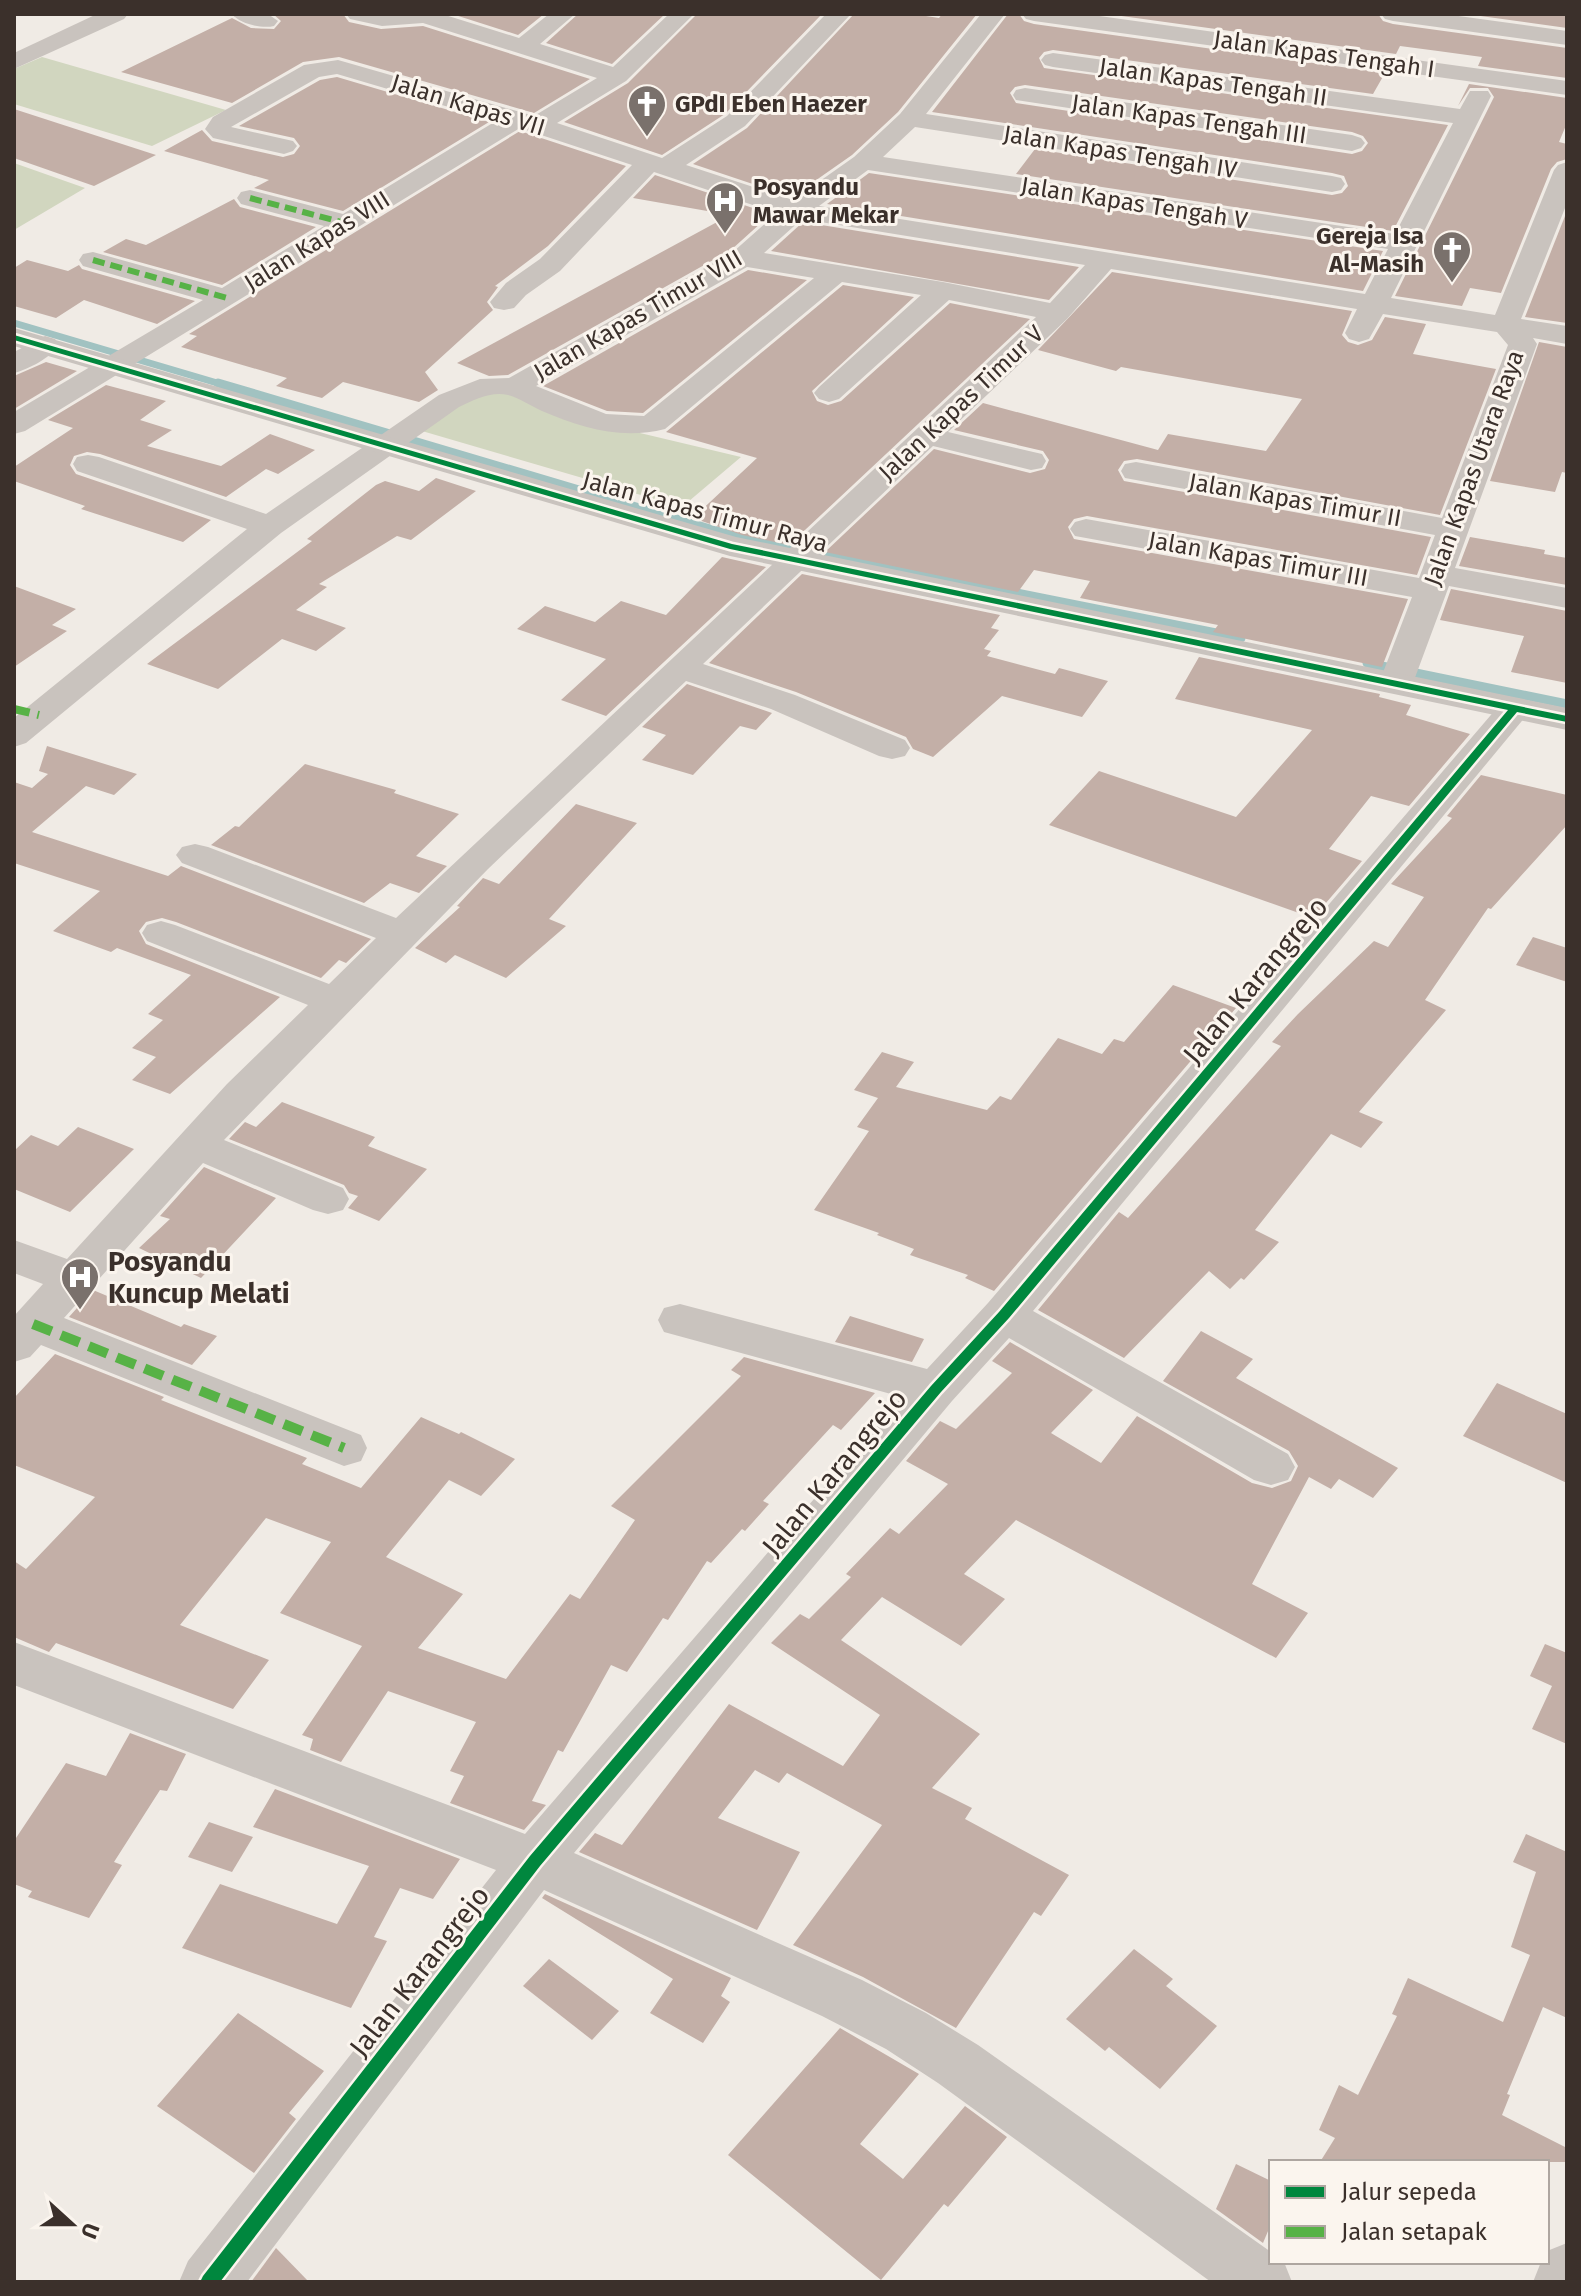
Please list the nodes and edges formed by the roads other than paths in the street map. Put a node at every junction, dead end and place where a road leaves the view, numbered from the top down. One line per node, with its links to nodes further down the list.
1 (116, 14): 13 (street)
2 (358, 14): 9 (street)
3 (563, 14): 12 (street)
4 (682, 14): 16 (street, Jalan Kapas VIII)
5 (839, 14): 28 (street)
6 (993, 14): 22 (street, Jalan Kapas Timur VIII)
7 (1034, 14): 10 (street, Jalan Kapas Tengah I)
8 (1393, 14): 11 (street)
9 (447, 18): 12 (street)
10 (1087, 21): 14 (street); 15 (street, Jalan Kapas Tengah I)
11 (1567, 38)
12 (523, 46): 16 (street)
13 (19, 57)
14 (1053, 60): 19 (street); 20 (street, Jalan Kapas Tengah II)
15 (1401, 65): 17 (street, Jalan Kapas Tengah I); 20 (street)
16 (617, 76): 23 (street, Jalan Kapas VIII)
17 (1489, 77): 18 (street, Jalan Kapas Tengah I); 21 (street)
18 (1567, 88)
19 (1025, 95): 24 (street); 25 (street, Jalan Kapas Tengah III)
20 (1373, 105): 21 (street, Jalan Kapas Tengah II); 25 (street)
21 (1468, 118): 35 (street)
22 (909, 119): 24 (street, Jalan Kapas Tengah IV); 27 (street, Jalan Kapas Timur VIII)
23 (527, 122): 26 (street, Jalan Kapas VII); 28 (street, Jalan Kapas VII); 33 (street, Jalan Kapas VIII)
24 (993, 132): 30 (street, Jalan Kapas Tengah IV)
25 (1352, 143): 30 (street)
26 (284, 146)
27 (863, 162): 32 (street, Jalan Kapas Timur VIII); 34 (street, Jalan Kapas Tengah V)
28 (659, 164): 32 (street, Jalan Kapas VII); 42 (street)
29 (1567, 170): 45 (street, Jalan Kapas Utara Raya)
30 (1332, 184): 34 (street)
31 (250, 198): 33 (street)
32 (796, 210): 36 (street, Jalan Kapas Timur VIII); 37 (street, Jalan Kapas VII)
33 (345, 223): 41 (street, Jalan Kapas VIII)
34 (1306, 229): 35 (street, Jalan Kapas Tengah V)
35 (1405, 244): 43 (street)
36 (743, 258): 39 (street); 51 (street, Jalan Kapas Timur VIII)
37 (1105, 259): 43 (street, Jalan Kapas VII); 44 (street, Jalan Kapas Timur V)
38 (93, 260): 41 (street)
39 (836, 273): 40 (street); 51 (street)
40 (943, 290): 44 (street); 52 (street)
41 (227, 298): 49 (street, Jalan Kapas VIII)
42 (504, 302)
43 (1375, 302): 45 (street, Jalan Kapas VII); 46 (street)
44 (1057, 313): 54 (street, Jalan Kapas Timur V)
45 (1505, 324): 47 (street, Jalan Kapas VII); 61 (street, Jalan Kapas Utara Raya)
46 (1359, 333)
47 (1567, 335)
48 (30, 341): 49 (street, Jalan Kapas Timur Raya); 50 (street)
49 (128, 360): 53 (street, Jalan Kapas VIII); 55 (street, Jalan Kapas Timur Raya)
50 (14, 364)
51 (514, 387): 55 (street, Jalan Kapas Timur VIII)
52 (829, 393)
53 (14, 425)
54 (928, 436): 56 (street); 62 (street, Jalan Kapas Timur V)
55 (397, 439): 59 (street, Jalan Kapas Timur VIII); 62 (street, Jalan Kapas Timur Raya)
56 (1031, 461)
57 (88, 464): 59 (street)
58 (1136, 471): 61 (street, Jalan Kapas Timur II)
59 (270, 526): 69 (street, Jalan Kapas Timur VIII)
60 (1086, 529): 63 (street, Jalan Kapas Timur III)
61 (1453, 529): 63 (street, Jalan Kapas Utara Raya)
62 (801, 554): 65 (street, Jalan Kapas Timur V); 66 (street, Jalan Kapas Timur Raya)
63 (1433, 582): 64 (street, Jalan Kapas Timur III); 66 (street, Jalan Kapas Utara Raya)
64 (1567, 598)
65 (680, 668): 70 (street); 73 (street, Jalan Kapas Timur V)
66 (1399, 674): 67 (street, Jalan Kapas Timur Raya)
67 (1514, 709): 68 (street, Jalan Kapas Timur Raya); 79 (street, Jalan Karangrejo)
68 (1567, 719)
69 (22, 720)
70 (892, 748)
71 (195, 855): 73 (street)
72 (161, 933): 74 (street)
73 (401, 934): 74 (street, Jalan Kapas Timur V)
74 (335, 1001): 75 (street, Jalan Kapas Timur V)
75 (196, 1144): 76 (street); 78 (street, Jalan Kapas Timur V)
76 (328, 1199)
77 (14, 1256): 78 (street)
78 (75, 1279): 81 (street, Jalan Kapas Timur V)
79 (1004, 1315): 82 (street, Jalan Karangrejo); 84 (street)
80 (680, 1320): 82 (street)
81 (24, 1335): 83 (street)
82 (936, 1389): 86 (street, Jalan Karangrejo)
83 (344, 1448)
84 (1271, 1467)
85 (14, 1663): 86 (street)
86 (535, 1861): 88 (street, Jalan Karangrejo); 89 (street)
87 (1567, 2273): 90 (street)
88 (209, 2282)
89 (1262, 2282)
90 (1563, 2282)

